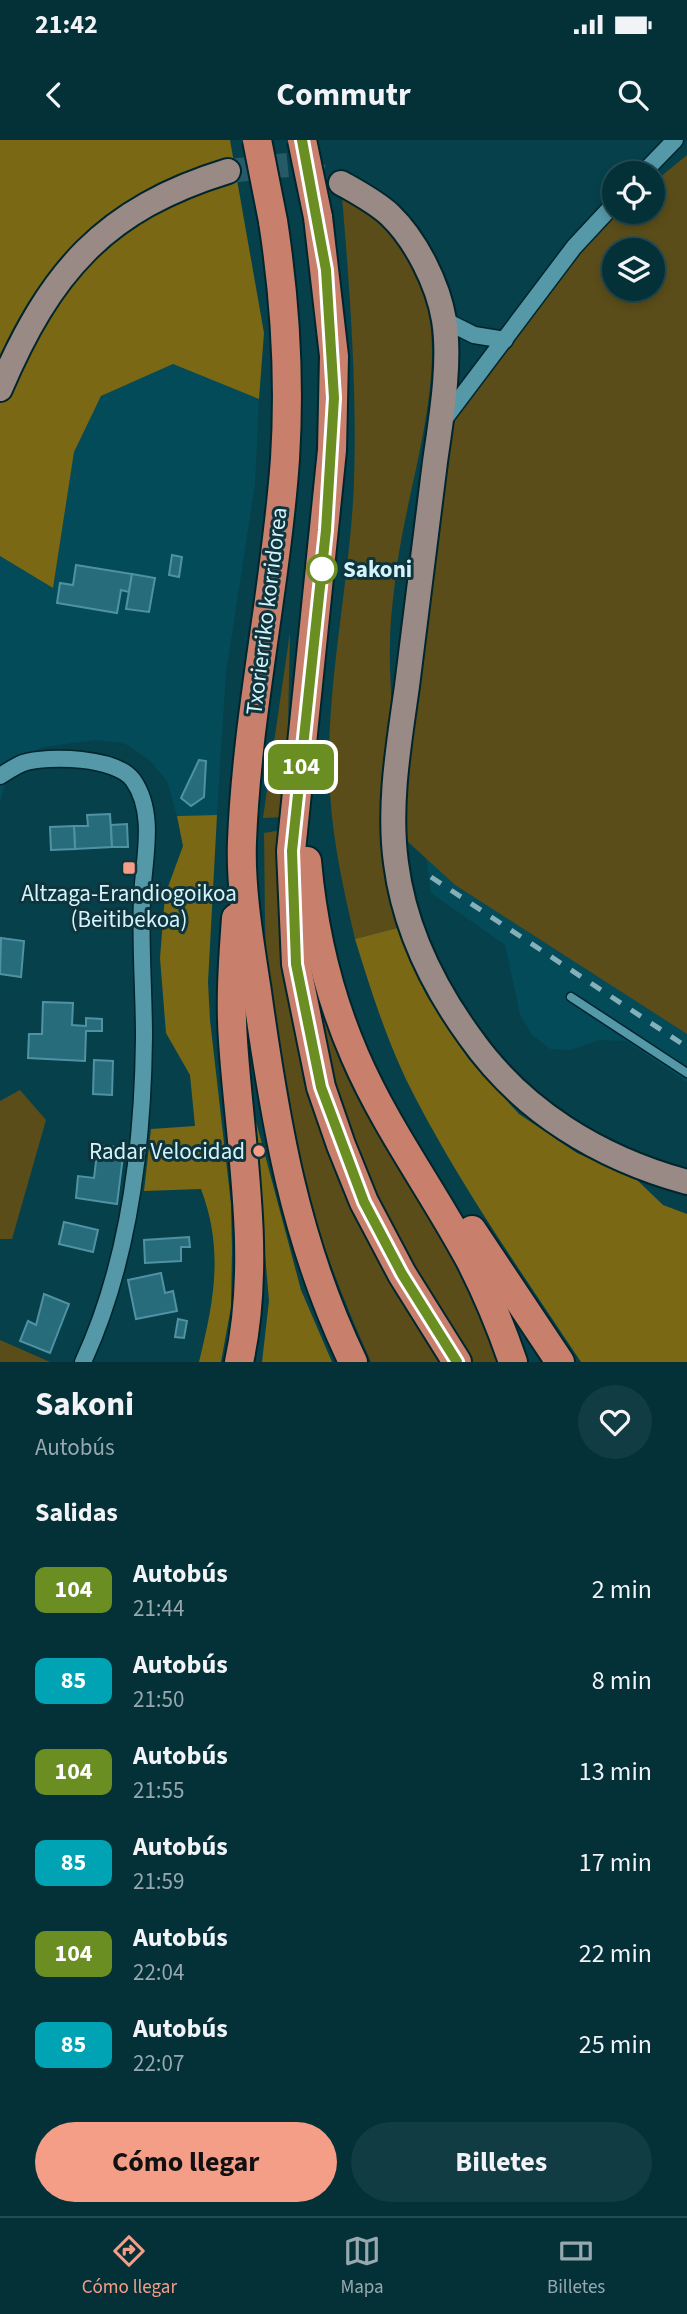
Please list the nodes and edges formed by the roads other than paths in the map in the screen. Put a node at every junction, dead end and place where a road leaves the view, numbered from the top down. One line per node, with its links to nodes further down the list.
1 (257, 140): 14 (highway, Txorierriko korridorea, bridge)
2 (302, 140): 13 (highway, bridge)
3 (675, 140): 4 (street)
4 (655, 161)
5 (228, 171): 10 (main road)
6 (341, 183): 8 (main road)
7 (602, 217): 9 (street)
8 (444, 320): 9 (street); 11 (main road)
9 (505, 340): 11 (street)
10 (0, 389)
11 (440, 426): 18 (main road)
12 (0, 776): 19 (street)
13 (299, 789): 15 (highway); 22 (highway)
14 (242, 845): 20 (highway); 21 (highway, Txorierriko korridorea)
15 (309, 879): 23 (highway); 24 (highway)
16 (571, 997): 17 (lane)
17 (687, 1073)
18 (681, 1182)
19 (83, 1362)
20 (239, 1362)
21 (353, 1362)
22 (457, 1362)
23 (513, 1362)
24 (560, 1362)

